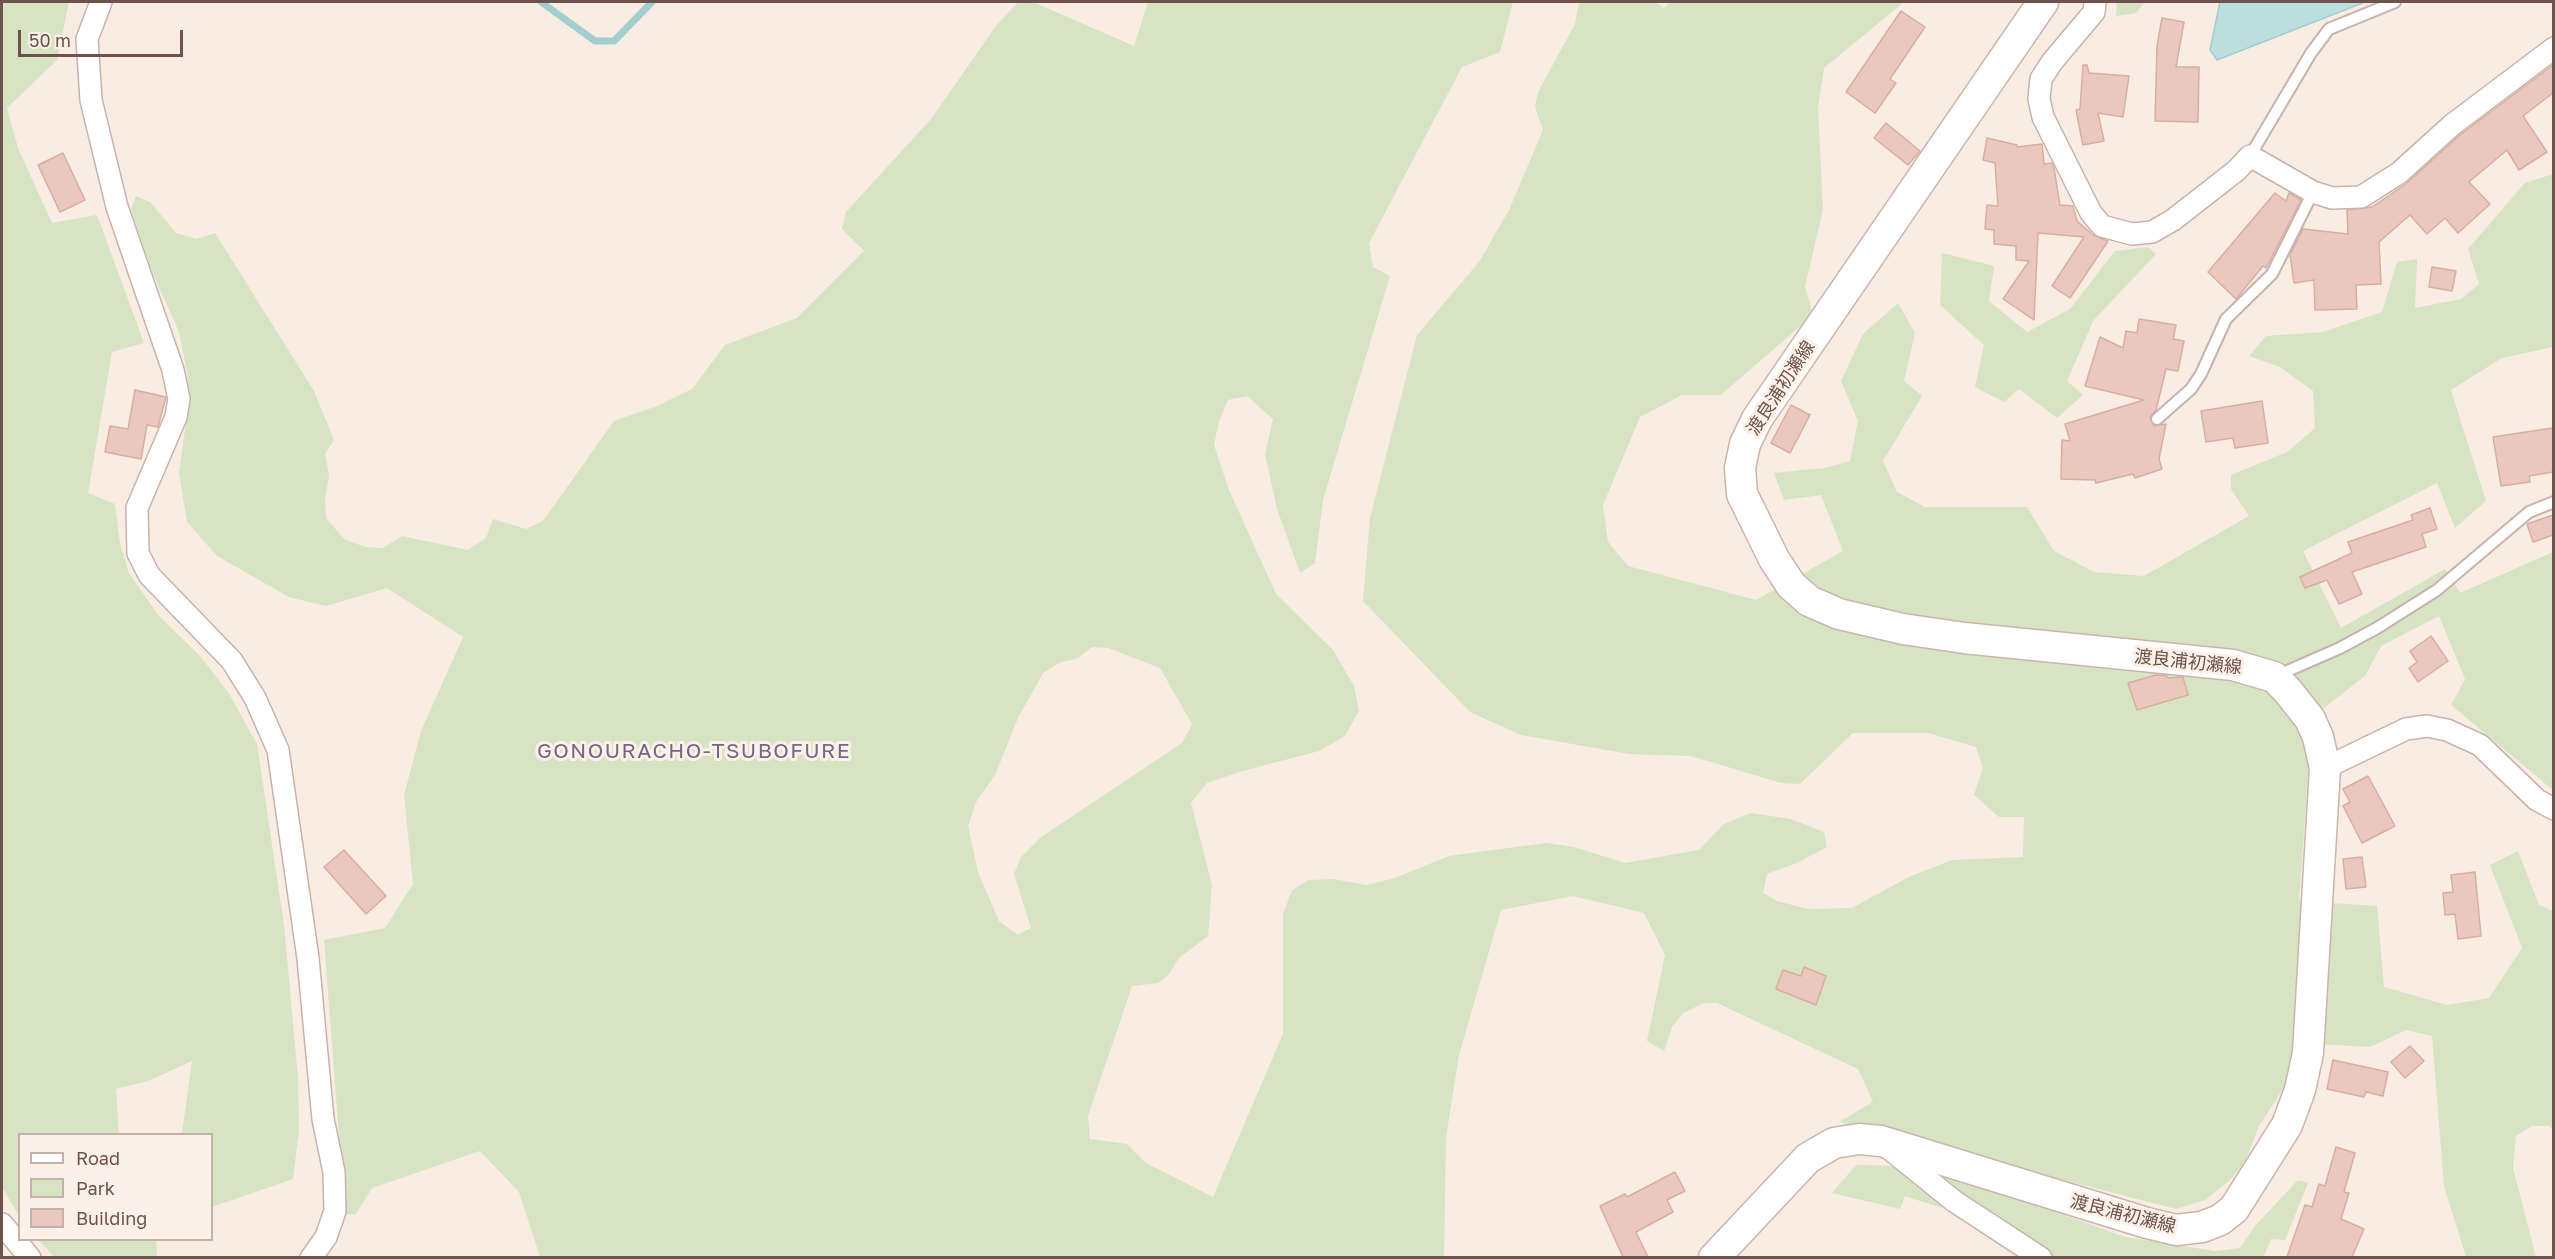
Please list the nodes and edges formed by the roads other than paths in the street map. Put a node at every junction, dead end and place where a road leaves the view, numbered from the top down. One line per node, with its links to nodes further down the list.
1 (101, 2): 16 (street)
2 (2043, 2): 10 (main road, 渡良浦初瀬線)
3 (2095, 2): 6 (street)
4 (2395, 2): 6 (lane)
5 (2553, 48): 7 (street)
6 (2250, 156): 7 (street)
7 (2313, 192): 8 (lane)
8 (2157, 419)
9 (2553, 502): 10 (lane)
10 (2274, 678): 11 (main road, 渡良浦初瀬線)
11 (2325, 768): 12 (street); 13 (main road, 渡良浦初瀬線)
12 (2553, 809)
13 (1881, 1141): 17 (main road, 渡良浦初瀬線); 18 (street)
14 (2, 1224): 15 (street)
15 (30, 1257)
16 (310, 1257)
17 (1714, 1257)
18 (2041, 1257)

